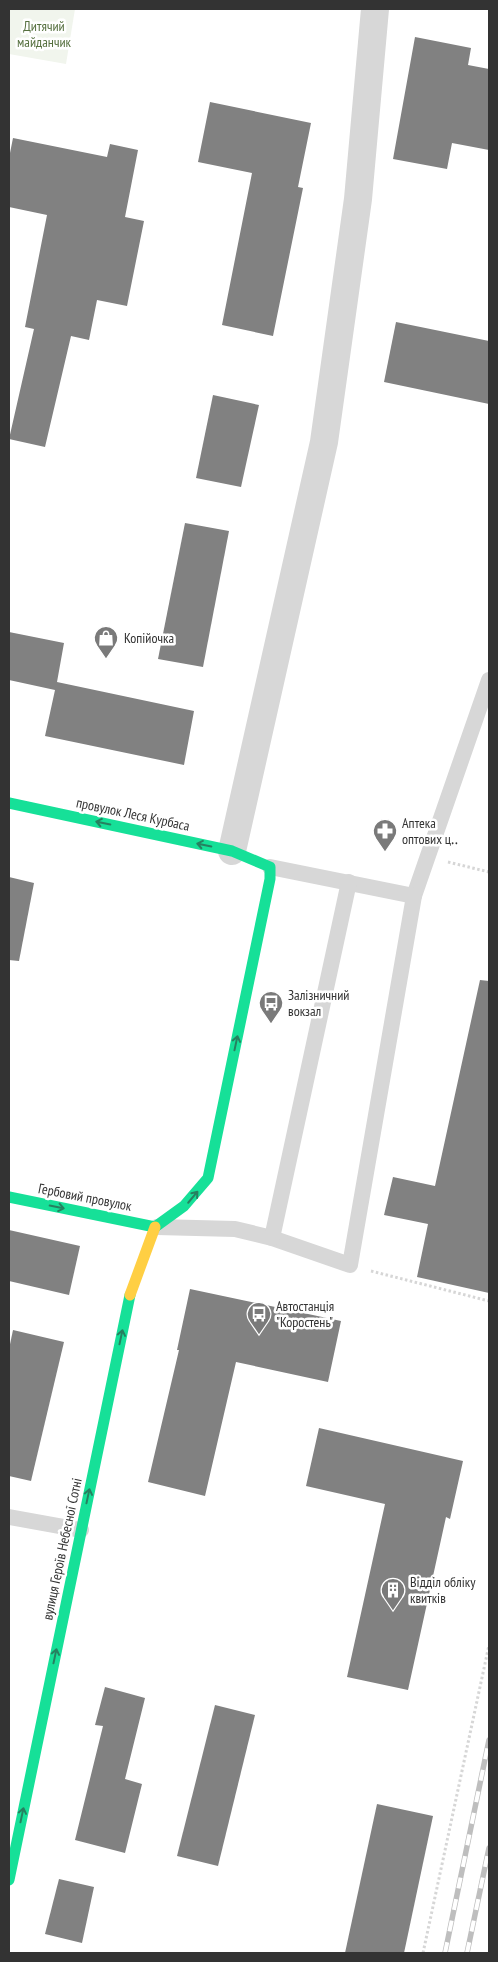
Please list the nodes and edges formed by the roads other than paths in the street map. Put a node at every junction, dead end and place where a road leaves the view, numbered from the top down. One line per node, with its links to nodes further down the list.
1 (375, 9): 4 (street)
2 (489, 680): 7 (lane)
3 (9, 803): 4 (street, провулок Леся Курбаса, one-way to 3)
4 (241, 854): 5 (street, провулок Леся Курбаса)
5 (270, 867): 6 (lane); 9 (street, one-way to 5)
6 (349, 882): 7 (lane); 10 (lane)
7 (414, 896): 10 (lane)
8 (9, 1197): 9 (street, Гербовий провулок, one-way to 9)
9 (155, 1227): 10 (lane); 12 (street, вулиця Героїв Небесної Сотні, one-way to 9)
10 (272, 1238)
11 (9, 1517): 12 (lane)
12 (81, 1530): 13 (street, вулиця Героїв Небесної Сотні, one-way to 12)
13 (9, 1880)

